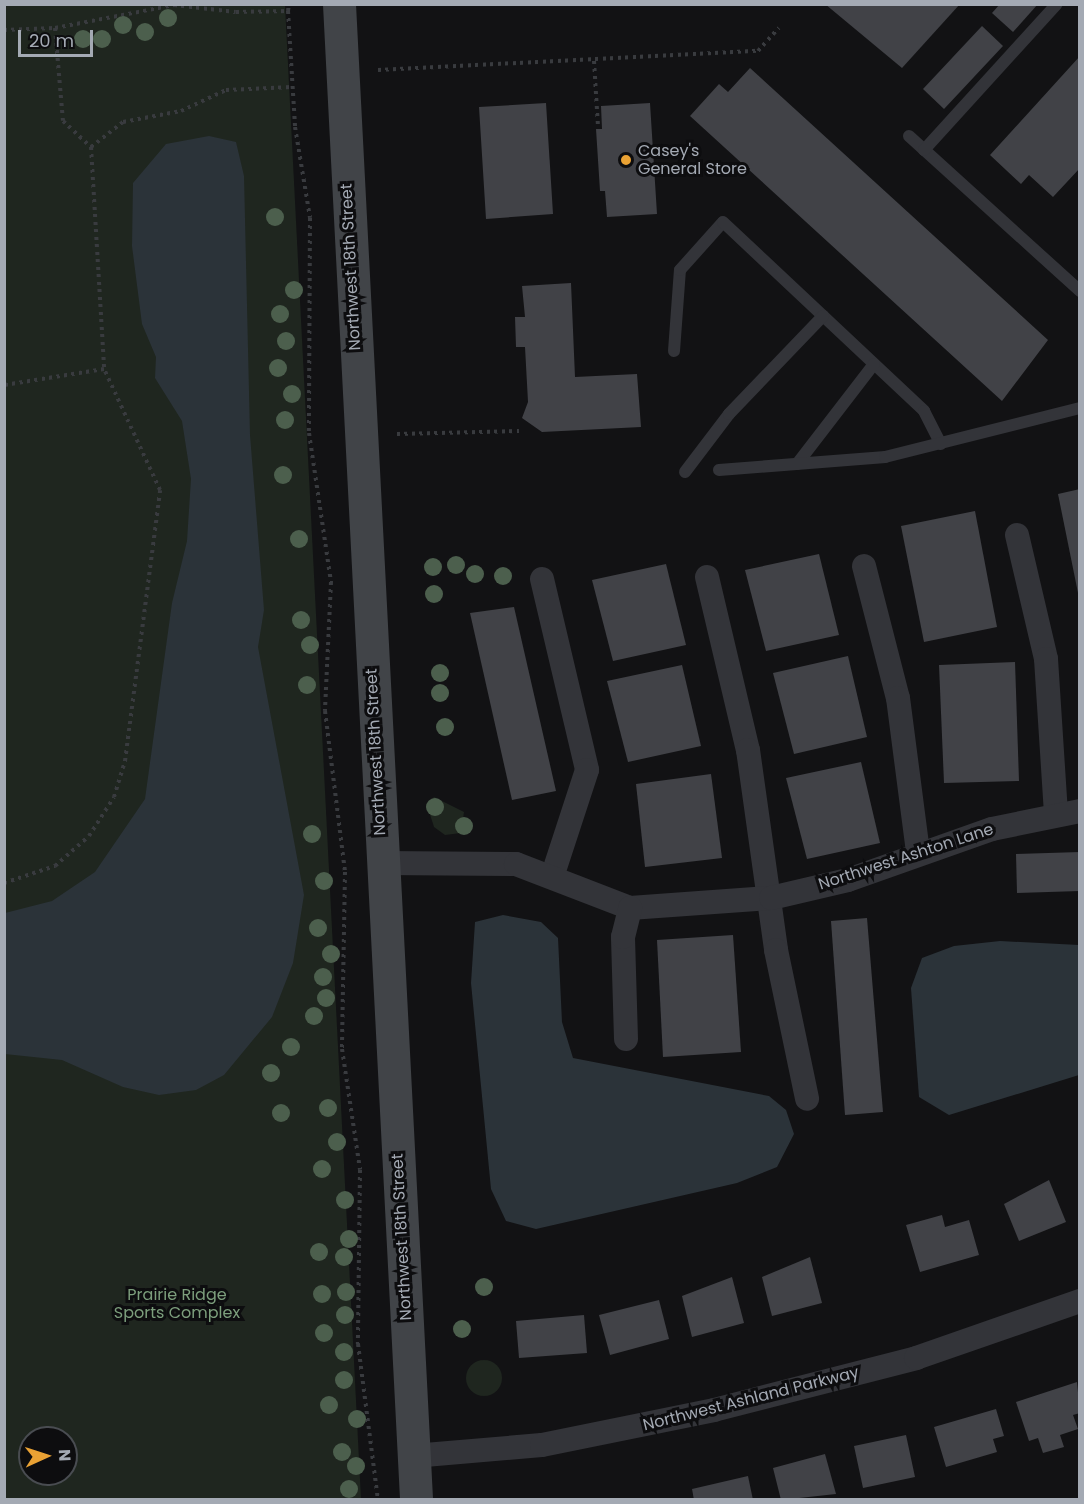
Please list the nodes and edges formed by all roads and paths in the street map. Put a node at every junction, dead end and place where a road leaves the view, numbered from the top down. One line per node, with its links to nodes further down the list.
1 (289, 4): 4 (path)
2 (339, 4): 35 (main road, Northwest 18th Street)
3 (1057, 4): 14 (lane)
4 (288, 10): 5 (path); 10 (path)
5 (56, 28): 7 (path); 13 (path)
6 (779, 28): 8 (path)
7 (4, 30)
8 (594, 61): 9 (path); 11 (path)
9 (378, 70)
10 (292, 87): 13 (path); 44 (path)
11 (598, 126)
12 (909, 136): 14 (lane)
13 (91, 147): 19 (path)
14 (924, 150): 15 (lane)
15 (1080, 291)
16 (823, 316): 17 (lane); 18 (lane); 27 (lane)
17 (674, 351)
18 (874, 364): 24 (lane); 25 (lane)
19 (104, 369): 20 (path); 37 (path)
20 (4, 385)
21 (1080, 408): 24 (lane)
22 (519, 431): 23 (path)
23 (397, 434)
24 (941, 444): 25 (lane)
25 (797, 464): 26 (lane)
26 (719, 470)
27 (685, 472)
28 (1017, 535): 33 (street)
29 (864, 566): 34 (street)
30 (707, 577): 38 (street)
31 (542, 579): 36 (street)
32 (1080, 811): 33 (street, Northwest Ashton Lane)
33 (1056, 812): 34 (street, Northwest Ashton Lane)
34 (918, 851): 38 (street, Northwest Ashton Lane)
35 (382, 863): 36 (street, Northwest Ashton Lane); 43 (main road, Northwest 18th Street)
36 (554, 874): 39 (street, Northwest Ashton Lane)
37 (4, 883)
38 (771, 898): 39 (street, Northwest Ashton Lane); 41 (street)
39 (630, 908): 40 (street)
40 (626, 1039)
41 (807, 1099)
42 (1080, 1301): 43 (street, Northwest Ashland Parkway)
43 (413, 1456): 45 (main road, Northwest 18th Street)
44 (378, 1500)
45 (416, 1500)

